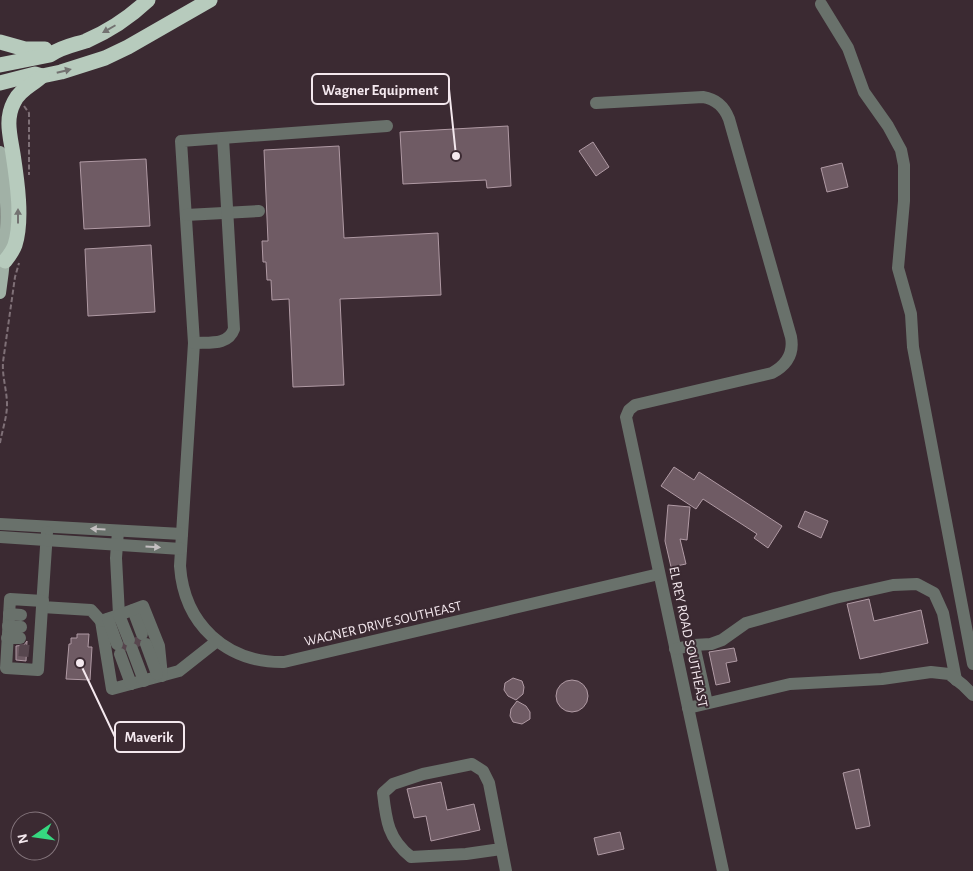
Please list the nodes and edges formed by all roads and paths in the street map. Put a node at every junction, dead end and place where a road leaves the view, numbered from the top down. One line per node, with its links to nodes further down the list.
1 (148, 0): 5 (highway, one-way to 5)
2 (210, 0): 7 (highway, one-way to 2)
3 (821, 4): 37 (street)
4 (0, 42): 5 (highway)
5 (56, 50): 6 (highway)
6 (0, 66)
7 (42, 76): 8 (highway); 19 (highway, one-way to 7)
8 (0, 83)
9 (18, 102): 14 (path)
10 (596, 103): 31 (street, EL REY ROAD SOUTHEAST)
11 (387, 126): 12 (street)
12 (223, 138): 16 (street); 17 (street, WAGNER DRIVE SOUTHEAST)
13 (0, 152): 19 (main road)
14 (29, 176)
15 (259, 211): 16 (street)
16 (227, 213): 17 (street); 21 (street)
17 (186, 215): 21 (street, WAGNER DRIVE SOUTHEAST)
18 (20, 259): 22 (path)
19 (5, 261): 20 (main road)
20 (0, 293)
21 (194, 343): 26 (street, WAGNER DRIVE SOUTHEAST)
22 (0, 443)
23 (0, 524): 24 (street)
24 (47, 526): 25 (street, one-way to 24); 28 (street)
25 (118, 531): 26 (street); 29 (street)
26 (182, 534): 30 (street, WAGNER DRIVE SOUTHEAST)
27 (0, 537): 28 (street)
28 (46, 540): 29 (street); 32 (street)
29 (117, 545): 30 (street, one-way to 30); 32 (street)
30 (181, 549): 33 (street, WAGNER DRIVE SOUTHEAST)
31 (659, 574): 33 (street, WAGNER DRIVE SOUTHEAST); 36 (street, EL REY ROAD SOUTHEAST)
32 (117, 616): 34 (street); 34 (street); 38 (street); 38 (street)
33 (217, 641): 38 (street)
34 (131, 644): 38 (street); 38 (street)
35 (694, 645): 36 (street); 39 (street); 41 (street)
36 (675, 650): 42 (street, EL REY ROAD SOUTHEAST)
37 (973, 664)
38 (147, 680)
39 (956, 680): 40 (street); 41 (street)
40 (973, 695)
41 (707, 703): 42 (street)
42 (688, 708): 45 (street, EL REY ROAD SOUTHEAST)
43 (502, 849): 43 (street); 44 (street)
44 (506, 871)
45 (723, 871)

